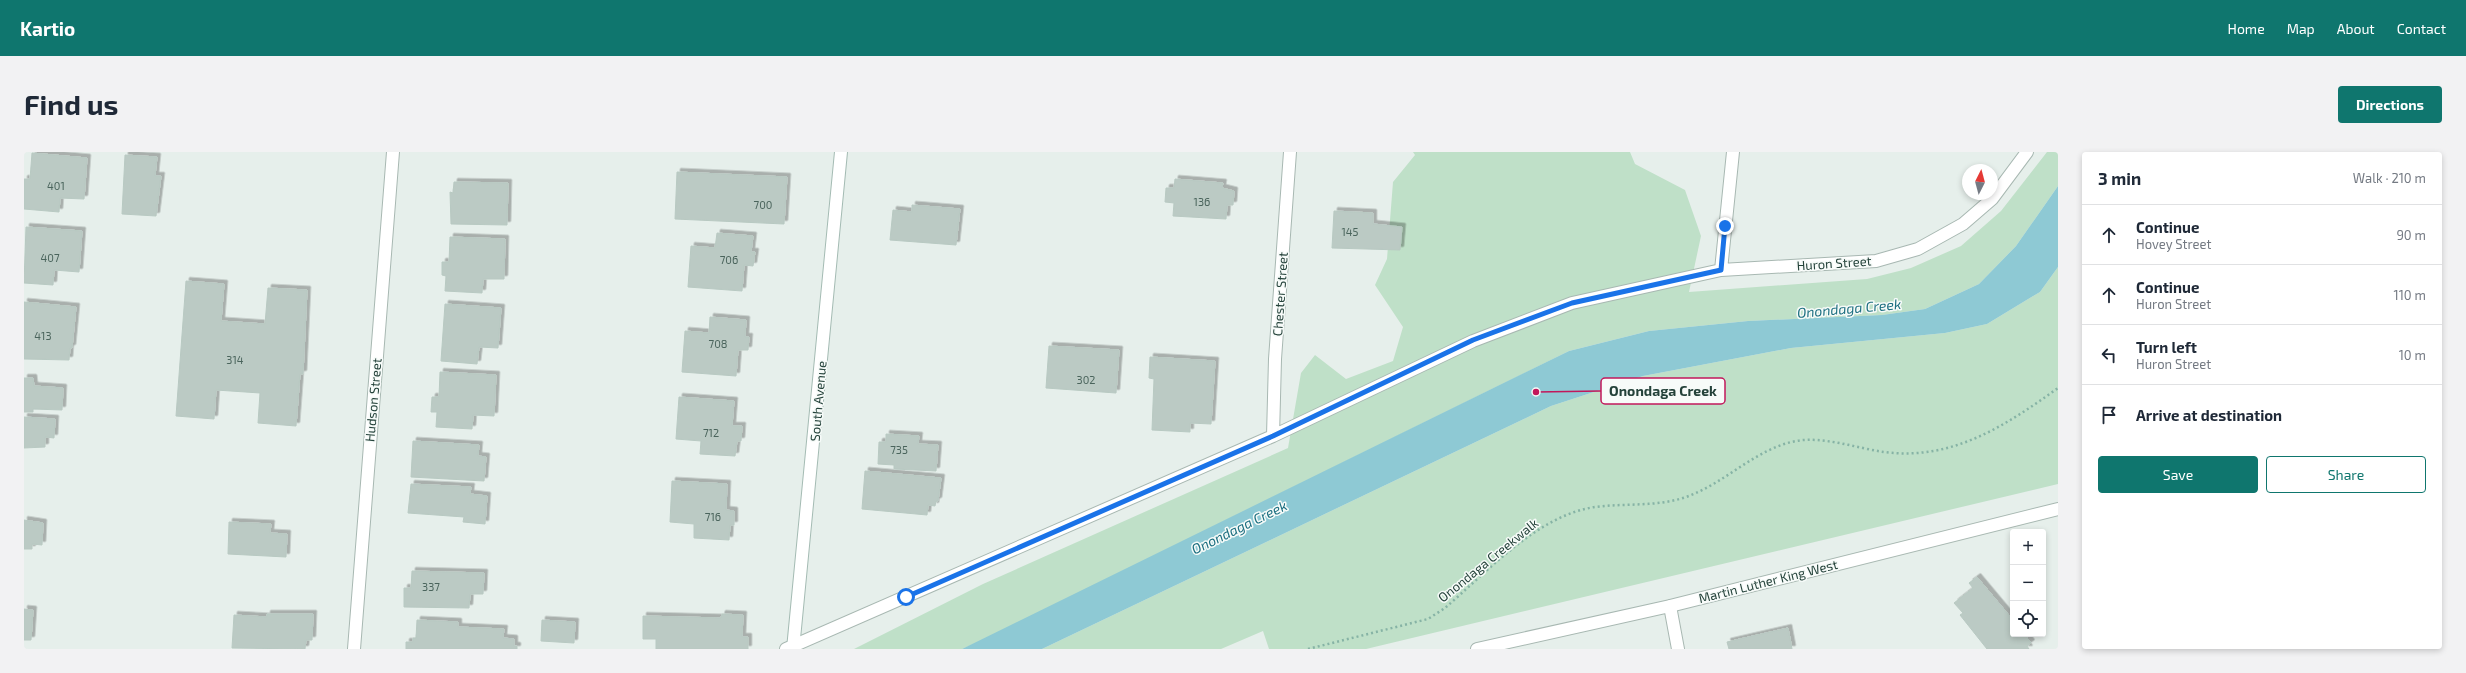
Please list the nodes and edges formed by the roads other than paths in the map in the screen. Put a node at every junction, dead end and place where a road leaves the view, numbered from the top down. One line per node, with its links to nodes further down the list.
1 (393, 152): 11 (street, Hudson Street)
2 (840, 152): 10 (street, South Avenue)
3 (1290, 152): 7 (street, Chester Street)
4 (1733, 152): 6 (street)
5 (2027, 152): 6 (street, Huron Street)
6 (1721, 270): 7 (street, Huron Street)
7 (1273, 436): 10 (street, Huron Street)
8 (2058, 509): 9 (street, Martin Luther King West)
9 (1670, 606): 12 (street, Martin Luther King West); 13 (street)
10 (791, 648)
11 (354, 649)
12 (1477, 649)
13 (1678, 649)

